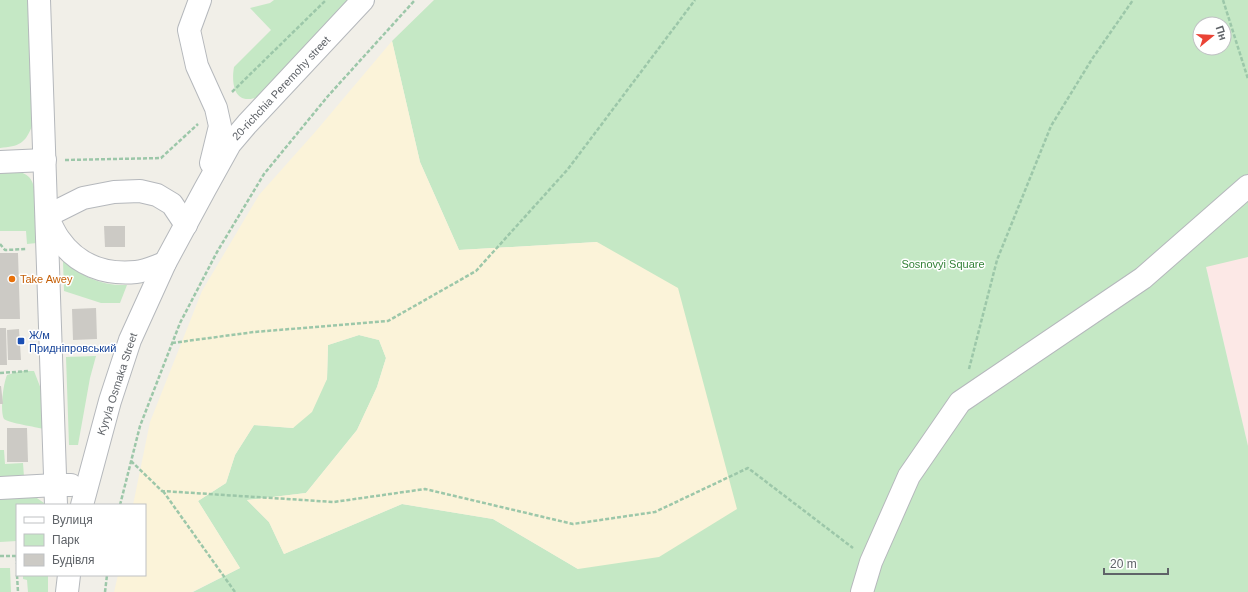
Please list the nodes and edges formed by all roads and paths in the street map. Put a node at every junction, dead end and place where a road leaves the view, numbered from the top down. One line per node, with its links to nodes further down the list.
1 (39, 0): 9 (street)
2 (200, 0): 12 (street)
3 (363, 0): 12 (street, 20-richchia Peremohy street)
4 (415, 0): 16 (path)
5 (695, 0): 16 (path)
6 (1133, 0): 19 (path)
7 (1223, 0): 8 (path)
8 (1248, 79)
9 (45, 160): 10 (street); 13 (street)
10 (0, 162)
11 (1248, 186): 19 (street)
12 (205, 189): 14 (street, 20-richchia Peremohy street)
13 (47, 216): 14 (street); 15 (street); 17 (street)
14 (186, 225): 15 (street, Kyryla Osmaka Street)
15 (165, 263): 24 (street, Kyryla Osmaka Street)
16 (172, 343): 20 (path)
17 (51, 370): 18 (path); 23 (street)
18 (0, 373)
19 (960, 402): 28 (street)
20 (131, 461): 22 (path); 25 (path)
21 (0, 488): 23 (street)
22 (162, 491): 28 (path); 37 (path)
23 (56, 495): 24 (street)
24 (84, 495)
25 (120, 504)
26 (16, 555): 27 (path)
27 (0, 556)
28 (871, 562): 38 (street)
29 (17, 576): 33 (path)
30 (58, 576): 34 (street)
31 (69, 576): 35 (street)
32 (107, 576): 36 (path)
33 (18, 592)
34 (59, 592)
35 (67, 592)
36 (105, 592)
37 (235, 592)
38 (862, 592)

